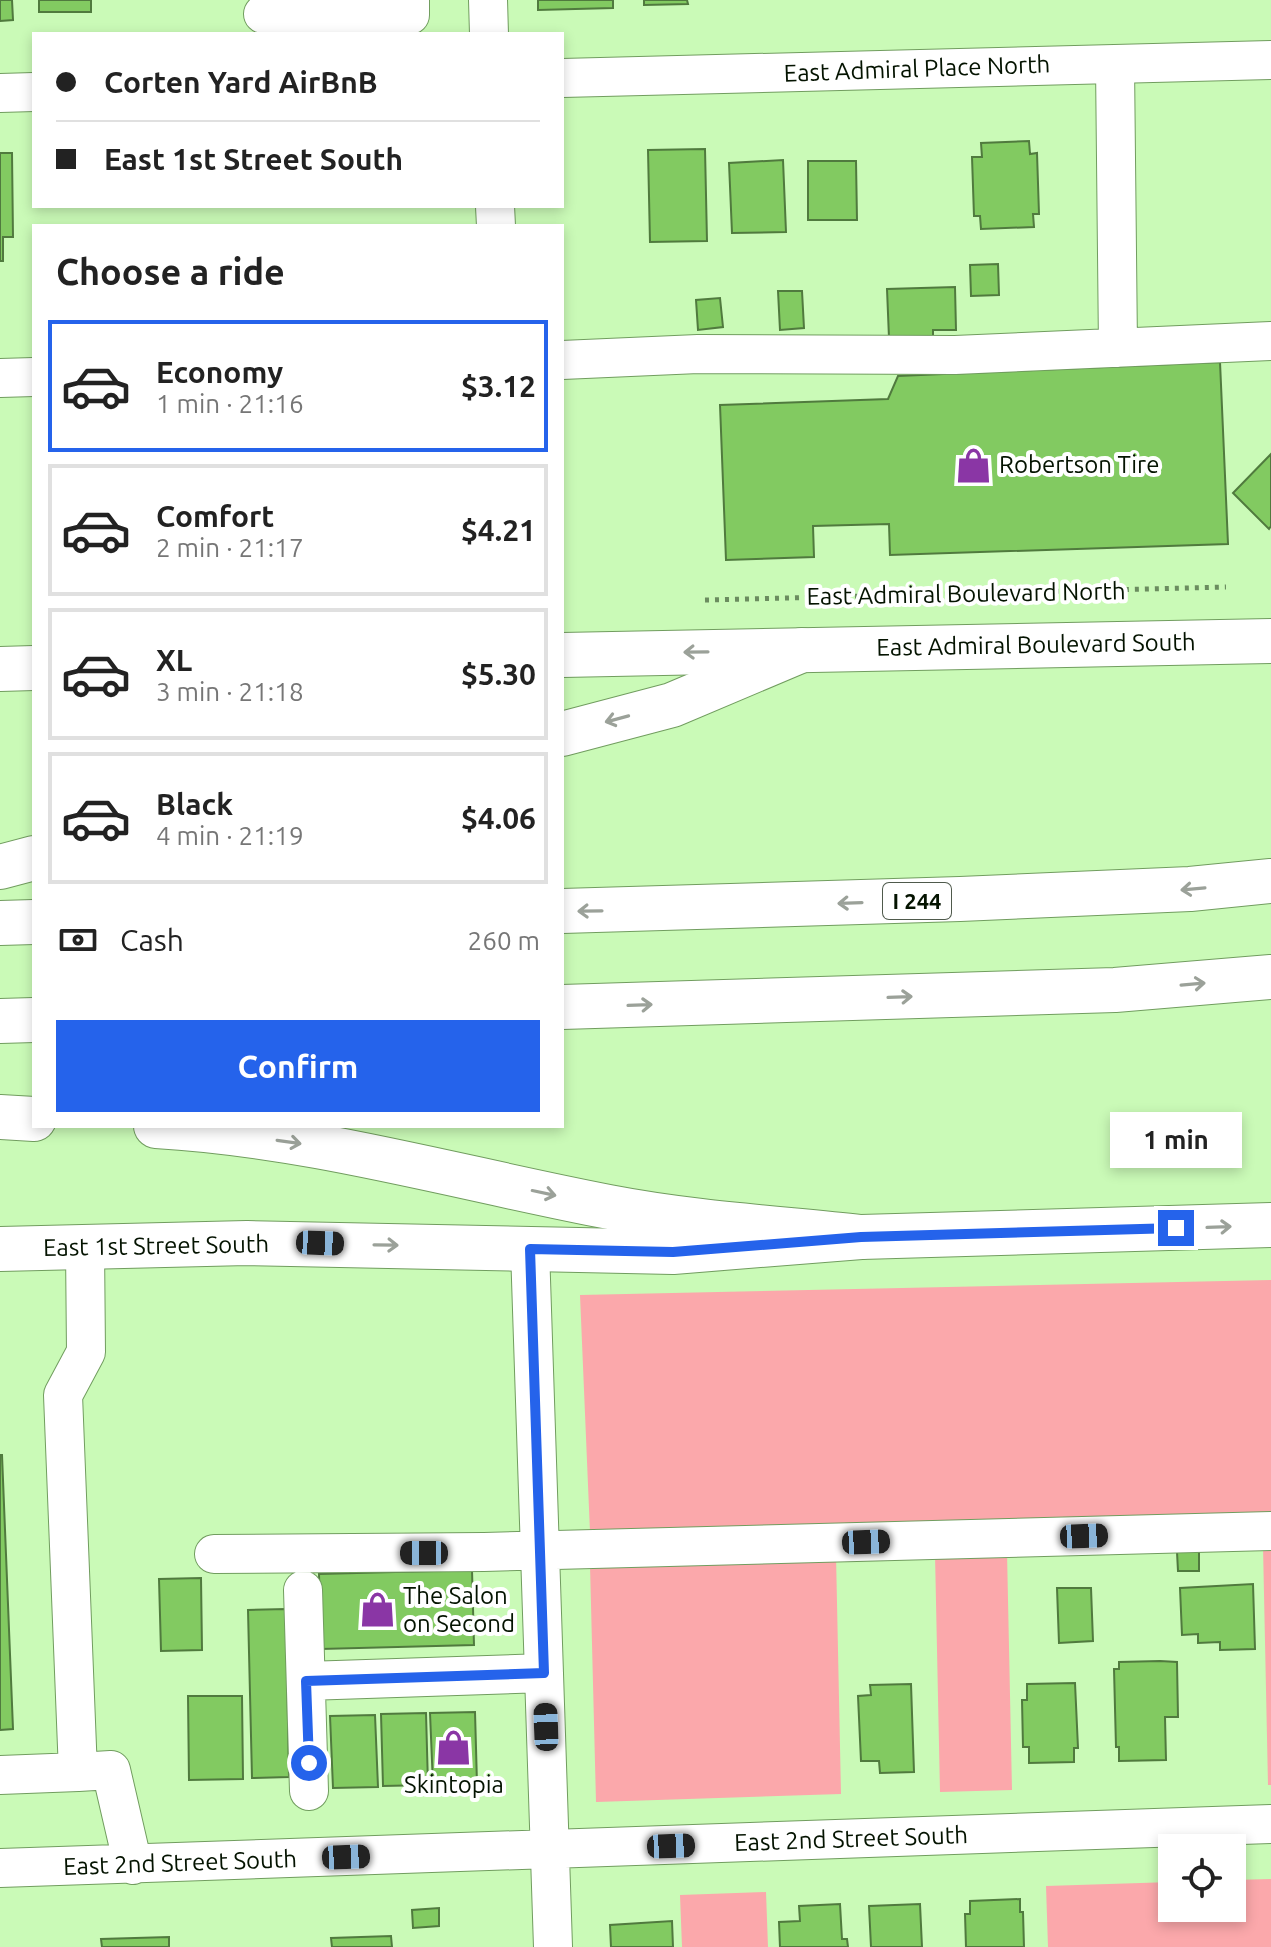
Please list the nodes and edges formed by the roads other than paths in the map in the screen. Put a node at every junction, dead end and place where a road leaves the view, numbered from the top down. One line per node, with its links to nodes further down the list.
1 (410, 0): 3 (street)
2 (488, 0): 4 (street)
3 (263, 16)
4 (489, 32)
5 (1271, 60): 6 (street, East Admiral Place North)
6 (1115, 64): 7 (street, East Admiral Place North); 11 (street)
7 (564, 78)
8 (32, 92): 9 (street)
9 (0, 93)
10 (1271, 341): 11 (street)
11 (1118, 348): 12 (street)
12 (564, 360)
13 (32, 377): 14 (street)
14 (0, 378)
15 (1271, 641): 16 (main road, East Admiral Boulevard South)
16 (802, 650): 17 (main road, one-way to 17); 20 (main road, one-way to 20)
17 (564, 655)
18 (32, 668): 19 (main road)
19 (0, 669)
20 (564, 733)
21 (32, 859): 22 (main road)
22 (0, 867)
23 (1271, 881): 24 (main road, I 244, one-way to 24)
24 (564, 911)
25 (32, 922): 26 (main road)
26 (0, 923)
27 (1271, 977): 28 (main road, one-way to 27)
28 (564, 1007)
29 (32, 1020): 30 (main road)
30 (0, 1021)
31 (0, 1117): 32 (main road)
32 (32, 1119)
33 (192, 1128): 35 (main road, one-way to 35)
34 (1271, 1225): 35 (main road, East 1st Street South, one-way to 34)
35 (861, 1237): 38 (main road, East 1st Street South)
36 (85, 1247): 37 (main road, East 1st Street South); 38 (main road, East 1st Street South, one-way to 38); 45 (street)
37 (0, 1249)
38 (530, 1249): 40 (street)
39 (1271, 1531): 40 (street)
40 (540, 1551): 41 (street); 43 (street)
41 (214, 1554)
42 (303, 1590): 44 (street)
43 (544, 1673): 44 (street); 49 (street)
44 (306, 1681): 47 (street)
45 (78, 1772): 46 (street); 50 (street)
46 (0, 1775)
47 (309, 1791)
48 (1271, 1824): 49 (street, East 2nd Street South)
49 (550, 1850): 50 (street, East 2nd Street South); 52 (street)
50 (133, 1865): 51 (street, East 2nd Street South)
51 (0, 1868)
52 (553, 1947)

